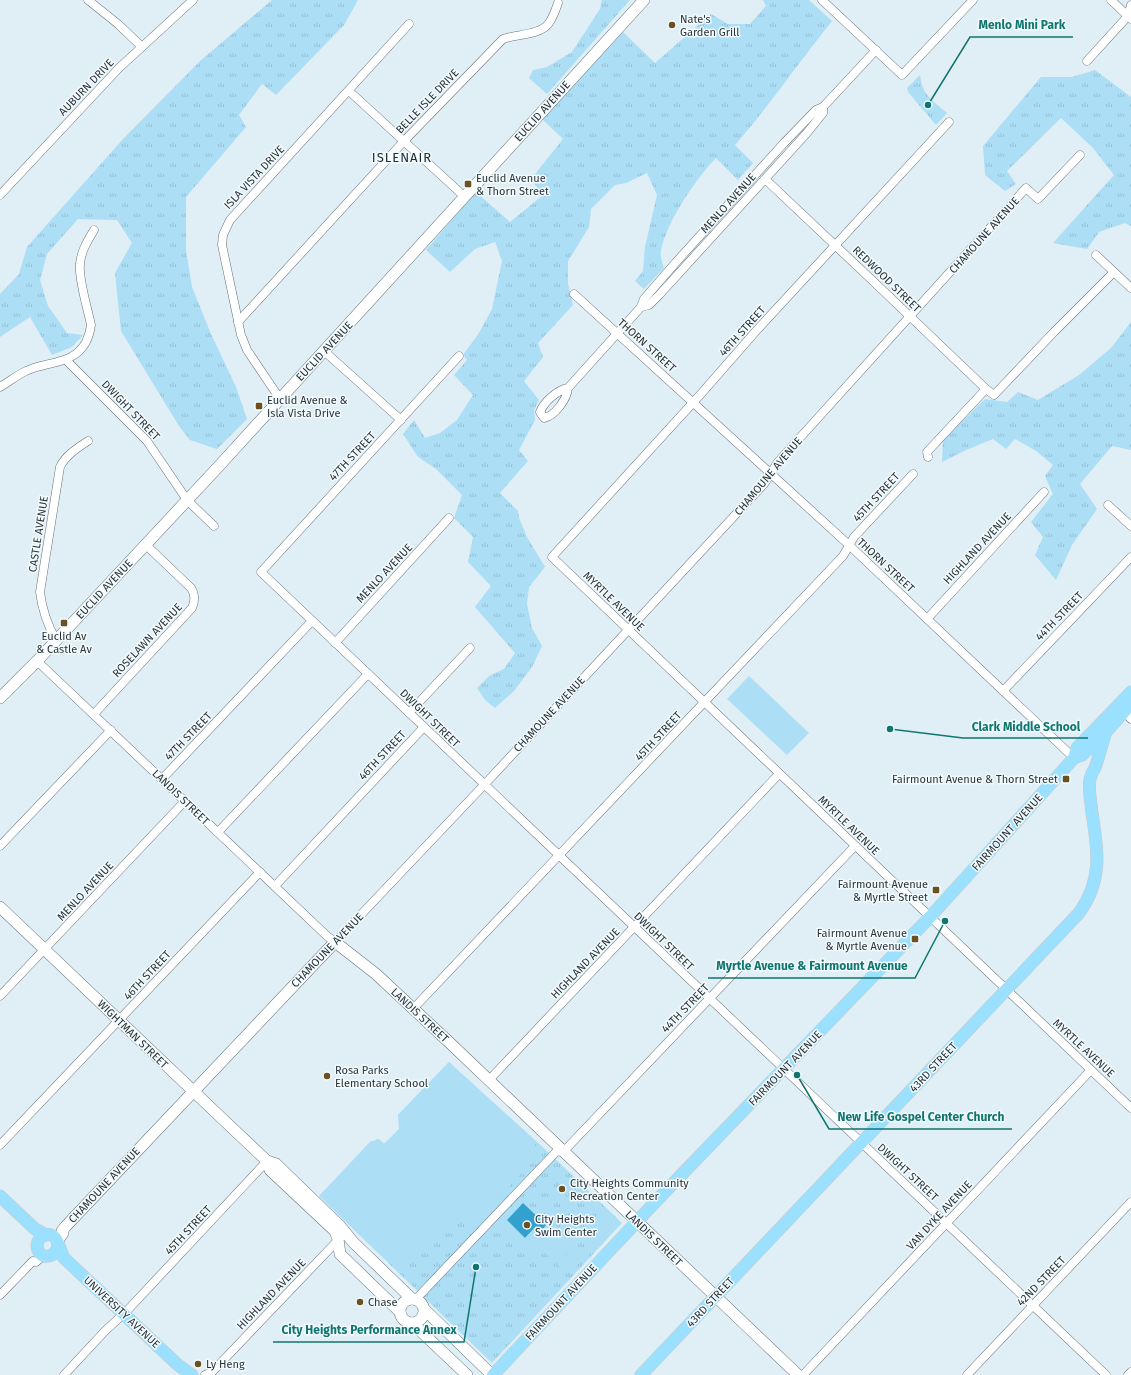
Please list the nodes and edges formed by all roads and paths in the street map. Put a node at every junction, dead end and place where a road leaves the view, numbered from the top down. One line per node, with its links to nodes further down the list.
1 (88, 0): 11 (street)
2 (193, 0): 11 (street, AUBURN DRIVE)
3 (644, 0): 21 (main road, EUCLID AVENUE)
4 (822, 0): 12 (street)
5 (973, 0): 12 (street)
6 (1111, 0): 9 (street)
7 (558, 3): 17 (street, BELLE ISLE DRIVE)
8 (1131, 6): 9 (street)
9 (1130, 17): 13 (street)
10 (409, 24): 14 (street, ISLA VISTA DRIVE)
11 (142, 47): 20 (street, AUBURN DRIVE)
12 (876, 50): 15 (street, MENLO AVENUE)
13 (1086, 61)
14 (349, 91): 17 (street); 30 (street, ISLA VISTA DRIVE)
15 (823, 106): 19 (street, MENLO AVENUE); 28 (street, MENLO AVENUE)
16 (949, 122): 23 (street, 46TH STREET)
17 (404, 141): 21 (street); 30 (street, BELLE ISLE DRIVE)
18 (1080, 155): 29 (street, CHAMOUNE AVENUE)
19 (765, 179): 23 (street, REDWOOD STREET); 28 (street, MENLO AVENUE)
20 (0, 195)
21 (466, 197): 32 (main road, EUCLID AVENUE)
22 (94, 230): 34 (street)
23 (836, 246): 29 (street, REDWOOD STREET); 39 (street, 46TH STREET)
24 (1096, 255): 25 (street)
25 (1114, 272): 26 (street); 37 (street, REDWOOD STREET)
26 (1131, 288)
27 (574, 294): 31 (street, THORN STREET)
28 (641, 308): 31 (street, MENLO AVENUE)
29 (910, 316): 37 (street, REDWOOD STREET); 43 (street, CHAMOUNE AVENUE)
30 (238, 322): 38 (street, ISLA VISTA DRIVE)
31 (618, 333): 36 (street, MENLO AVENUE); 39 (street, THORN STREET)
32 (324, 351): 38 (main road, EUCLID AVENUE); 40 (street)
33 (459, 356): 40 (street, 47TH STREET)
34 (66, 360): 35 (street); 46 (street, DWIGHT STREET)
35 (0, 387)
36 (568, 388)
37 (986, 389): 42 (street)
38 (280, 398): 46 (main road, EUCLID AVENUE)
39 (693, 402): 43 (street, THORN STREET); 53 (street, 46TH STREET)
40 (401, 420): 55 (street, 47TH STREET)
41 (88, 441): 59 (street, CASTLE AVENUE)
42 (928, 457)
43 (770, 473): 52 (street, THORN STREET); 58 (street, CHAMOUNE AVENUE)
44 (913, 474): 52 (street, 45TH STREET)
45 (1044, 492): 56 (street, HIGHLAND AVENUE)
46 (187, 500): 49 (street, DWIGHT STREET); 51 (main road, EUCLID AVENUE)
47 (1108, 505): 50 (street)
48 (449, 518): 60 (street, MENLO AVENUE)
49 (214, 526)
50 (1131, 526)
51 (146, 545): 59 (main road, EUCLID AVENUE); 70 (street, ROSELAWN AVENUE)
52 (849, 545): 56 (street, THORN STREET); 67 (street, 45TH STREET)
53 (552, 557): 58 (street, MYRTLE AVENUE)
54 (1131, 557): 64 (street, 44TH STREET)
55 (261, 572): 57 (street, DWIGHT STREET)
56 (927, 619): 64 (street, THORN STREET)
57 (312, 621): 60 (street, DWIGHT STREET); 77 (street, 47TH STREET)
58 (628, 629): 67 (street, MYRTLE AVENUE); 78 (street, CHAMOUNE AVENUE)
59 (56, 640): 62 (main road, EUCLID AVENUE)
60 (335, 643): 63 (street, DWIGHT STREET)
61 (470, 648): 69 (street)
62 (37, 660): 66 (main road, EUCLID AVENUE); 70 (street, LANDIS STREET)
63 (368, 674): 69 (street, DWIGHT STREET); 80 (street)
64 (1003, 690): 74 (street, THORN STREET)
65 (1131, 692): 74 (main road, FAIRMOUNT AVENUE)
66 (0, 698)
67 (704, 702): 75 (street, MYRTLE AVENUE); 83 (street, 45TH STREET)
68 (1129, 712): 73 (main road, FAIRMOUNT AVENUE)
69 (409, 713): 71 (street, DWIGHT STREET)
70 (94, 714): 72 (street, LANDIS STREET)
71 (424, 727): 78 (street, DWIGHT STREET); 85 (street, 46TH STREET)
72 (111, 730): 77 (street, LANDIS STREET); 81 (street)
73 (1106, 732): 74 (main road, FAIRMOUNT AVENUE); 76 (main road, 43RD STREET)
74 (1074, 758): 76 (main road); 87 (main road, FAIRMOUNT AVENUE)
75 (780, 774): 82 (street, MYRTLE AVENUE); 88 (street, HIGHLAND AVENUE)
76 (1090, 778): 91 (main road, 43RD STREET)
77 (162, 779): 79 (street, LANDIS STREET)
78 (484, 784): 83 (street, DWIGHT STREET); 89 (street, CHAMOUNE AVENUE)
79 (185, 801): 80 (street, LANDIS STREET); 90 (street, MENLO AVENUE)
80 (218, 832): 84 (street, LANDIS STREET)
81 (0, 846)
82 (855, 846): 87 (street, MYRTLE AVENUE); 93 (street, 44TH STREET)
83 (559, 856): 88 (street, DWIGHT STREET); 94 (street, 45TH STREET)
84 (260, 872): 85 (street, LANDIS STREET); 95 (street, 46TH STREET)
85 (275, 886): 89 (street, LANDIS STREET)
86 (0, 907): 90 (main road, WIGHTMAN STREET)
87 (930, 917): 91 (street, MYRTLE AVENUE); 96 (main road, FAIRMOUNT AVENUE)
88 (634, 927): 93 (street, DWIGHT STREET); 98 (street, HIGHLAND AVENUE)
89 (335, 942): 94 (main road, LANDIS STREET); 99 (main road, CHAMOUNE AVENUE)
90 (44, 949): 92 (street, MENLO AVENUE); 95 (main road, WIGHTMAN STREET)
91 (1006, 990): 97 (street, MYRTLE AVENUE); 101 (main road, 43RD STREET)
92 (0, 996)
93 (709, 999): 96 (street, DWIGHT STREET); 103 (street, 44TH STREET)
94 (413, 1009): 98 (main road, LANDIS STREET)
95 (119, 1021): 99 (main road, WIGHTMAN STREET); 102 (street, 46TH STREET)
96 (784, 1070): 101 (street, DWIGHT STREET); 108 (main road, FAIRMOUNT AVENUE)
97 (1091, 1070): 100 (street, MYRTLE AVENUE); 109 (street, VAN DYKE AVENUE)
98 (489, 1080): 103 (main road, LANDIS STREET)
99 (193, 1091): 104 (main road, WIGHTMAN STREET); 111 (main road, CHAMOUNE AVENUE)
100 (1131, 1108)
101 (861, 1143): 109 (street, DWIGHT STREET); 114 (main road, 43RD STREET)
102 (0, 1145)
103 (564, 1151): 108 (main road, LANDIS STREET); 115 (street, 44TH STREET)
104 (267, 1161): 110 (main road, WIGHTMAN STREET); 119 (street, 45TH STREET)
105 (0, 1196): 111 (main road, UNIVERSITY AVENUE)
106 (1131, 1202): 116 (street, 42ND STREET)
107 (0, 1207): 112 (main road, UNIVERSITY AVENUE)
108 (638, 1221): 114 (main road, LANDIS STREET); 127 (main road, FAIRMOUNT AVENUE)
109 (946, 1224): 116 (street, DWIGHT STREET); 130 (street, VAN DYKE AVENUE)
110 (342, 1236): 115 (main road, WIGHTMAN STREET); 118 (main road, WIGHTMAN STREET); 122 (street, HIGHLAND AVENUE)
111 (55, 1238): 112 (main road); 112 (main road); 119 (main road, UNIVERSITY AVENUE)
112 (39, 1254): 113 (street); 119 (main road, UNIVERSITY AVENUE)
113 (0, 1295)
114 (716, 1297): 128 (main road, 43RD STREET); 129 (main road, LANDIS STREET)
115 (414, 1299): 117 (main road, WIGHTMAN STREET); 118 (main road)
116 (1032, 1306): 131 (street, 42ND STREET); 132 (street, DWIGHT STREET)
117 (424, 1310): 120 (main road); 127 (main road, WIGHTMAN STREET)
118 (400, 1312): 120 (main road, WIGHTMAN STREET)
119 (121, 1316): 123 (street, 45TH STREET); 124 (main road, UNIVERSITY AVENUE); 125 (main road, UNIVERSITY AVENUE)
120 (412, 1323): 126 (main road, WIGHTMAN STREET)
121 (1131, 1372): 133 (street)
122 (210, 1374)
123 (64, 1375)
124 (178, 1375)
125 (192, 1375)
126 (467, 1375)
127 (493, 1375)
128 (641, 1375)
129 (798, 1375)
130 (803, 1375)
131 (967, 1375)
132 (1106, 1375)
133 (1128, 1375)

